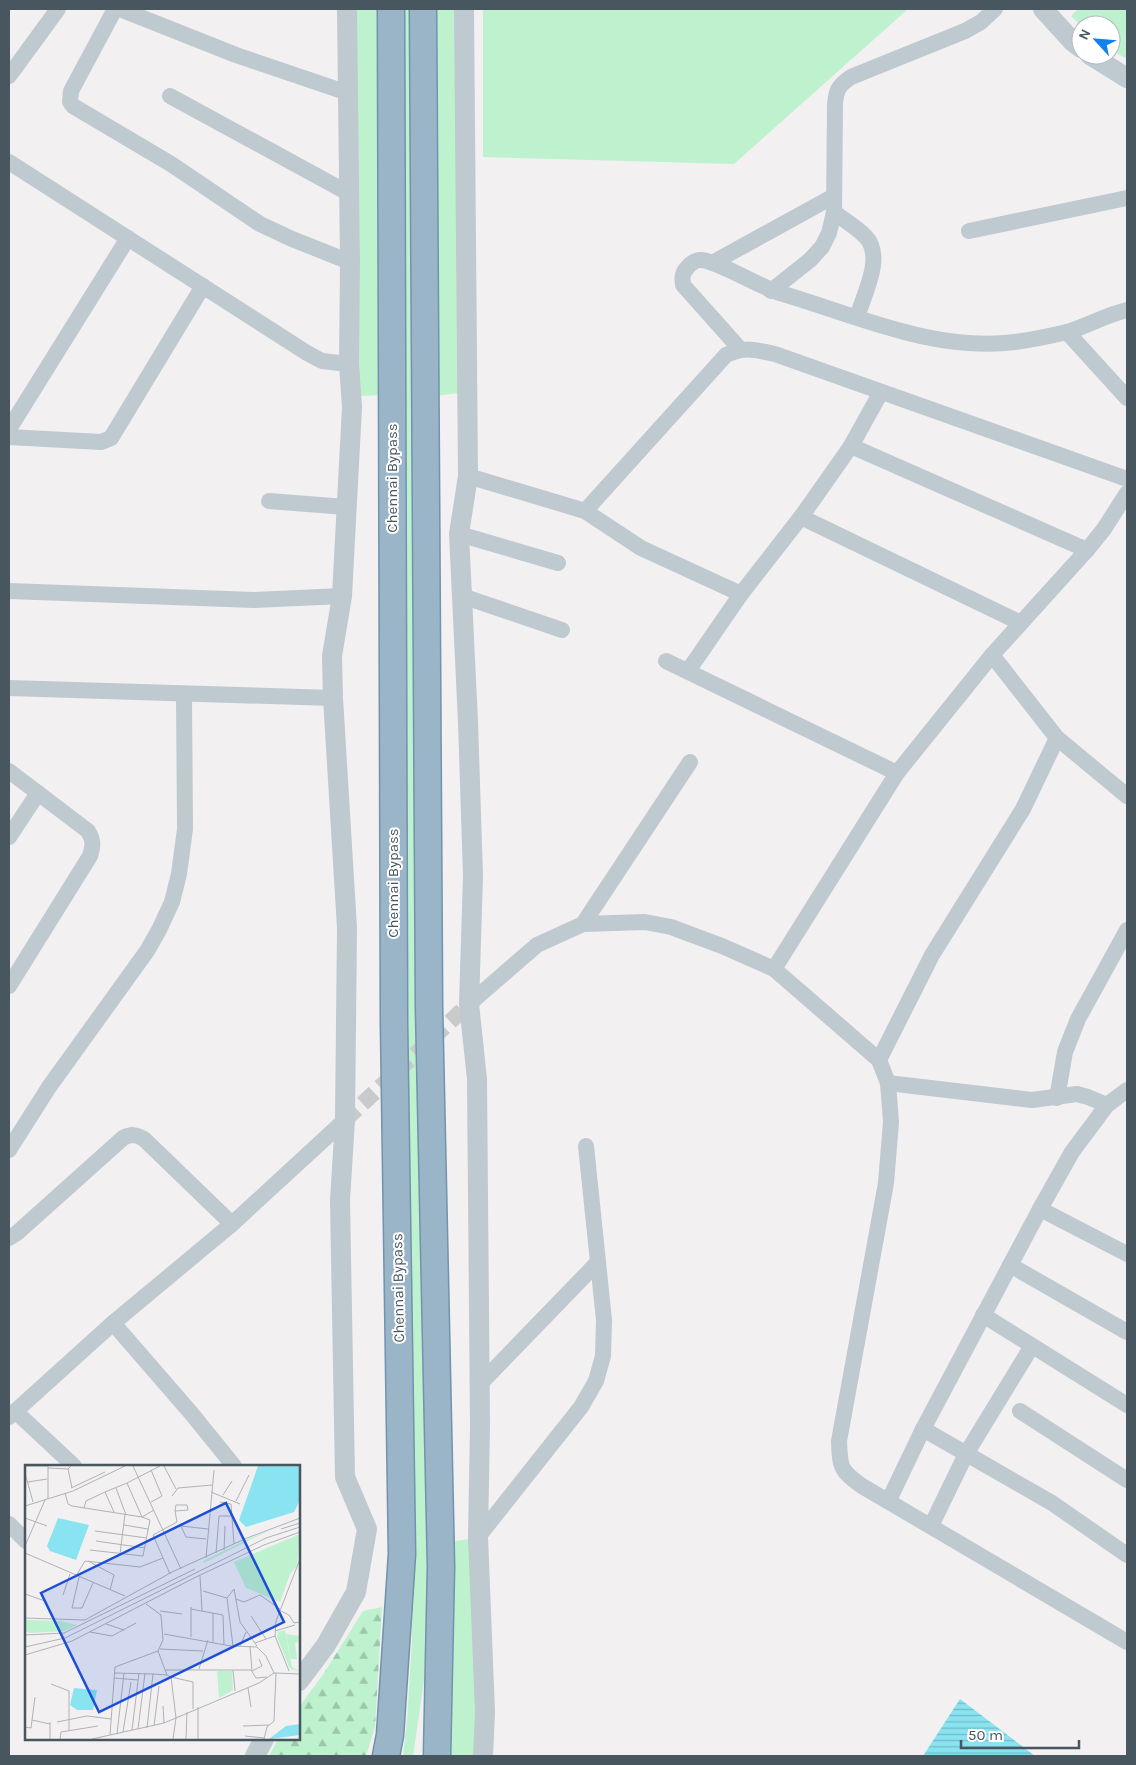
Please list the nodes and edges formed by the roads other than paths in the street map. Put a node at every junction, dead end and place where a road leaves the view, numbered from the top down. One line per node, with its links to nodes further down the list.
1 (58, 9): 12 (street)
2 (115, 9): 23 (street)
3 (120, 9): 14 (street)
4 (347, 9): 14 (street)
5 (391, 9): 108 (highway, Chennai Bypass)
6 (423, 9): 109 (highway)
7 (464, 9): 37 (street)
8 (995, 9): 18 (street)
9 (1043, 9): 10 (street)
10 (1071, 40)
11 (1106, 65): 13 (street)
12 (9, 76)
13 (1127, 78)
14 (348, 94): 17 (street)
15 (170, 96): 17 (street)
16 (9, 162): 22 (street)
17 (350, 194): 23 (street)
18 (834, 196): 20 (street); 24 (street)
19 (1127, 198): 21 (street)
20 (834, 212): 26 (street); 28 (street)
21 (969, 231)
22 (128, 238): 25 (street); 34 (street)
23 (350, 262): 31 (street)
24 (714, 262): 26 (street); 30 (street)
25 (203, 286): 31 (street); 35 (street)
26 (771, 291): 28 (street)
27 (1127, 310): 29 (street)
28 (857, 317): 29 (street)
29 (1067, 332): 33 (street)
30 (740, 349): 32 (street); 42 (street)
31 (349, 364): 41 (street)
32 (881, 392): 36 (street); 38 (street)
33 (1127, 398)
34 (9, 429)
35 (9, 437)
36 (851, 446): 43 (street); 45 (street)
37 (468, 476): 42 (street); 44 (street)
38 (1127, 479)
39 (1127, 493): 45 (street)
40 (270, 501): 41 (street)
41 (346, 508): 49 (street)
42 (585, 510): 48 (street)
43 (801, 517): 48 (street); 51 (street)
44 (459, 534): 46 (street); 50 (street)
45 (1087, 550): 51 (street)
46 (558, 563)
47 (9, 591): 49 (street)
48 (741, 594): 55 (street)
49 (342, 596): 58 (street)
50 (462, 596): 52 (street); 70 (street)
51 (1021, 623): 53 (street)
52 (562, 630)
53 (992, 655): 59 (street); 62 (street)
54 (666, 661): 55 (street)
55 (688, 671): 62 (street)
56 (9, 688): 57 (street)
57 (184, 694): 58 (street); 78 (street)
58 (333, 698): 76 (street)
59 (1056, 738): 64 (street); 71 (street)
60 (690, 762): 66 (street)
61 (9, 771): 63 (street)
62 (897, 773): 68 (street)
63 (38, 793): 65 (street); 69 (street)
64 (1127, 796)
65 (9, 837)
66 (583, 924): 68 (street); 70 (street)
67 (1127, 930): 74 (street)
68 (774, 969): 71 (street)
69 (9, 986)
70 (469, 1004): 89 (street)
71 (879, 1060): 72 (street)
72 (888, 1083): 74 (street); 98 (street)
73 (1127, 1090): 75 (street)
74 (1057, 1098): 75 (street)
75 (1107, 1105): 79 (street)
76 (345, 1120): 80 (street); 105 (street)
77 (586, 1146): 83 (street)
78 (9, 1150)
79 (1040, 1209): 82 (street); 84 (street)
80 (232, 1224): 81 (street); 86 (street)
81 (9, 1238)
82 (1127, 1254)
83 (598, 1262): 89 (street); 101 (street)
84 (1010, 1265): 85 (street); 87 (street)
85 (983, 1315): 88 (street); 93 (street)
86 (113, 1323): 92 (street); 96 (street)
87 (1127, 1332)
88 (1032, 1346): 90 (street); 94 (street)
89 (480, 1384): 101 (street)
90 (1127, 1405)
91 (1020, 1411): 97 (street)
92 (12, 1414): 95 (street)
93 (923, 1429): 94 (street); 98 (street)
94 (966, 1454): 100 (street); 103 (street)
95 (73, 1465)
96 (233, 1465)
97 (1127, 1480)
98 (889, 1500): 100 (street)
99 (9, 1524): 102 (street)
100 (931, 1526): 104 (street)
101 (478, 1537): 110 (street)
102 (25, 1540)
103 (1127, 1555)
104 (1127, 1642)
105 (300, 1680)
106 (263, 1740): 107 (street)
107 (255, 1756)
108 (386, 1756)
109 (436, 1756)
110 (483, 1756)

